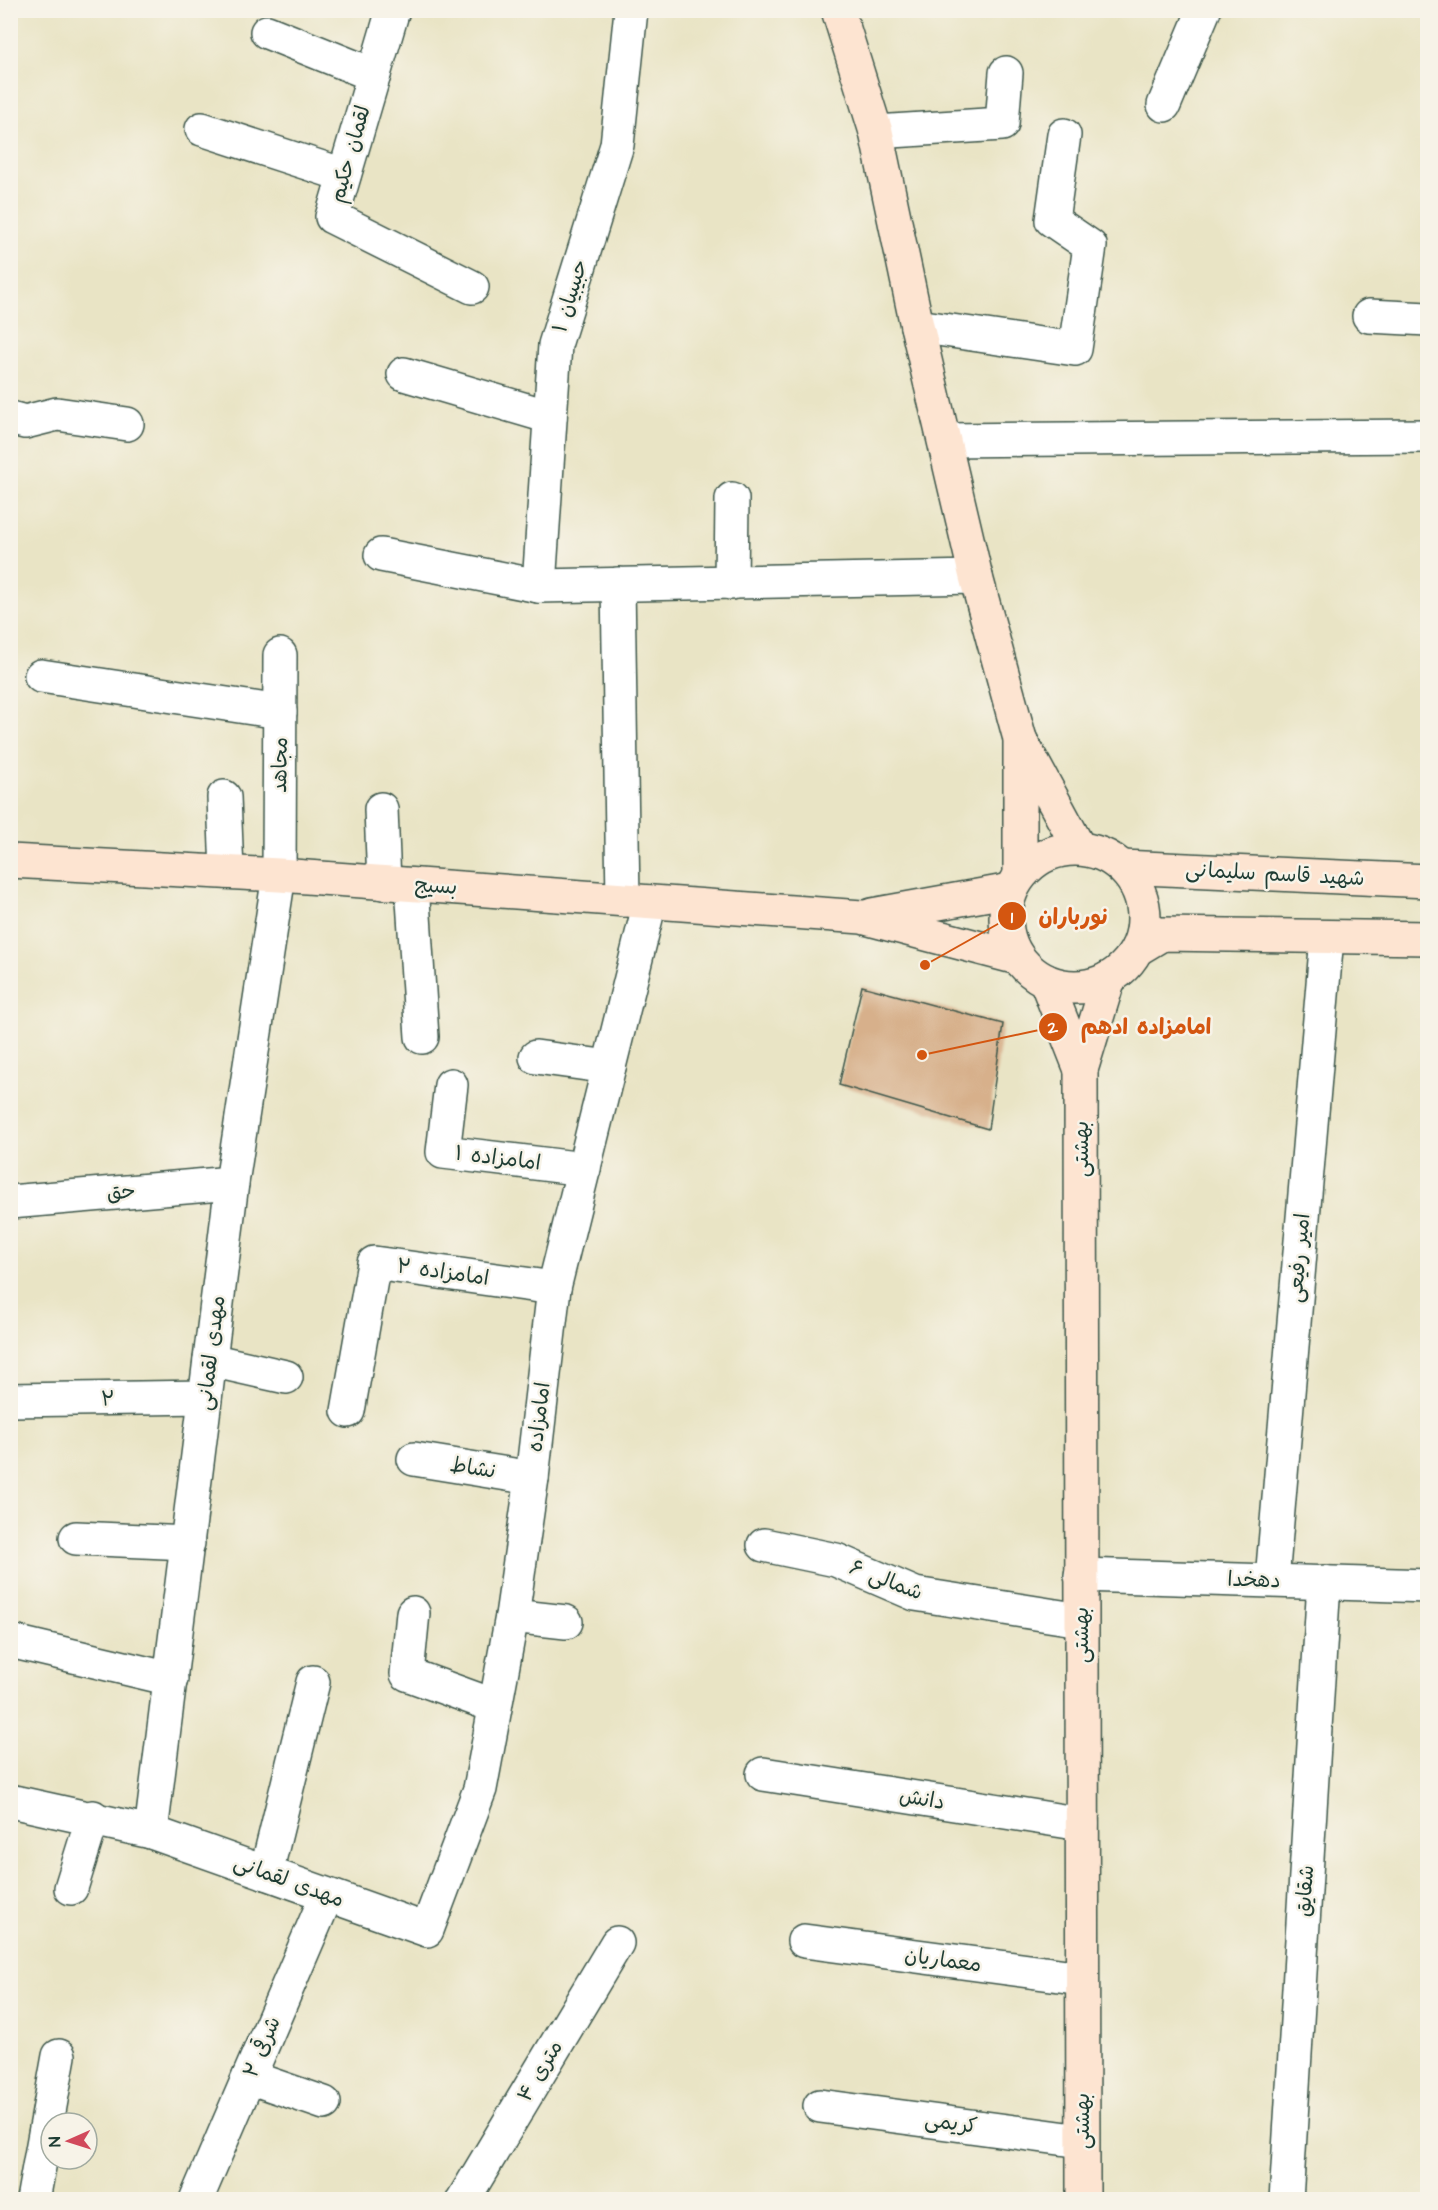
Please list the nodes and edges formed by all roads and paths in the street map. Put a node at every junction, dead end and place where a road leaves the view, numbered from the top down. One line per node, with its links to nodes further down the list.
1 (393, 10): 7 (street, لقمان حکیم)
2 (631, 10): 18 (street, حبیبیان ۱)
3 (838, 10): 10 (main road)
4 (1204, 10): 8 (street)
5 (267, 32): 7 (street)
6 (1006, 73): 10 (street)
7 (374, 75): 12 (street, لقمان حکیم)
8 (1164, 105)
9 (202, 129): 12 (street)
10 (876, 132): 16 (main road)
11 (1064, 135): 16 (street)
12 (344, 176): 13 (street, لقمان حکیم)
13 (472, 287)
14 (1369, 316): 15 (street)
15 (1428, 319)
16 (916, 326): 22 (main road)
17 (404, 374): 18 (street)
18 (550, 417): 28 (street, حبیبیان ۱)
19 (10, 418): 20 (street)
20 (127, 424)
21 (1428, 436): 22 (street)
22 (945, 440): 25 (main road)
23 (732, 499): 26 (street)
24 (381, 555): 28 (street)
25 (976, 577): 26 (street); 32 (main road)
26 (731, 583): 27 (street)
27 (618, 585): 28 (street); 43 (street, امامزاده)
28 (539, 586)
29 (280, 655): 31 (street, مجاهد)
30 (41, 676): 31 (street)
31 (280, 712): 39 (street, مجاهد)
32 (1020, 739): 35 (main road); 41 (main road)
33 (224, 797): 38 (street)
34 (381, 809): 42 (street)
35 (1079, 848): 37 (main road); 41 (main road)
36 (10, 861): 38 (main road, بسیج)
37 (1122, 867): 40 (main road, شهید قاسم سلیمانی); 47 (main road)
38 (227, 872): 39 (main road, بسیج)
39 (279, 875): 42 (main road, بسیج); 57 (street, مهدی لقمانی)
40 (1428, 881)
41 (1015, 882): 44 (main road); 48 (main road)
42 (398, 884): 43 (main road, بسیج); 51 (street)
43 (637, 901): 44 (main road, بسیج); 53 (street, امامزاده)
44 (862, 917): 48 (main road)
45 (1327, 937): 46 (main road); 47 (main road); 71 (street, امیر رفیعی)
46 (1428, 938)
47 (1137, 949): 49 (main road)
48 (1018, 958): 50 (main road)
49 (1109, 978): 50 (main road); 54 (main road)
50 (1046, 981): 54 (main road)
51 (422, 1037)
52 (536, 1058): 53 (street)
53 (609, 1067): 56 (street, امامزاده)
54 (1081, 1070): 70 (main road, بهشتی)
55 (451, 1085): 56 (street, امامزاده ۱)
56 (584, 1168): 59 (street, امامزاده)
57 (232, 1184): 58 (street, حق); 60 (street, مهدی لقمانی)
58 (10, 1202)
59 (554, 1288): 64 (street, امامزاده ۲); 66 (street, امامزاده)
60 (210, 1360): 61 (street); 62 (street, مهدی لقمانی)
61 (286, 1377)
62 (205, 1397): 63 (street, ۲); 68 (street, مهدی لقمانی)
63 (11, 1400)
64 (348, 1411)
65 (414, 1459): 66 (street, نشاط)
66 (532, 1478): 75 (street, امامزاده)
67 (76, 1538): 68 (street)
68 (188, 1543): 79 (street, مهدی لقمانی)
69 (764, 1545): 76 (street, شمالی ۶)
70 (1081, 1575): 71 (street, دهخدا); 76 (main road, بهشتی)
71 (1272, 1580): 72 (street, دهخدا)
72 (1324, 1582): 73 (street, دهخدا); 103 (street, شقایق)
73 (1428, 1586)
74 (413, 1613): 81 (street)
75 (512, 1616): 77 (street); 81 (street, امامزاده)
76 (1081, 1620): 85 (main road, بهشتی)
77 (566, 1622)
78 (10, 1641): 79 (street)
79 (171, 1679): 86 (street, مهدی لقمانی)
80 (313, 1682): 87 (street)
81 (495, 1706): 90 (street, امامزاده)
82 (763, 1774): 85 (street, دانش)
83 (10, 1801): 84 (street, مهدی لقمانی)
84 (93, 1817): 86 (street, مهدی لقمانی); 88 (street)
85 (1082, 1824): 93 (main road, بهشتی)
86 (152, 1832): 87 (street, مهدی لقمانی)
87 (266, 1873): 89 (street, مهدی لقمانی)
88 (71, 1888)
89 (327, 1895): 90 (street, مهدی لقمانی); 95 (street, ۲ شرقی)
90 (427, 1930)
91 (804, 1941): 93 (street, معماریان)
92 (617, 1943): 101 (street, ۴ متری)
93 (1082, 1978): 98 (main road, بهشتی)
94 (60, 2056): 99 (street)
95 (249, 2077): 96 (street); 100 (street, ۲ شرقی)
96 (324, 2103)
97 (820, 2106): 98 (street, کریمی)
98 (1082, 2141): 102 (main road, بهشتی)
99 (33, 2199)
100 (196, 2199)
101 (464, 2199)
102 (1083, 2199)
103 (1286, 2199)

